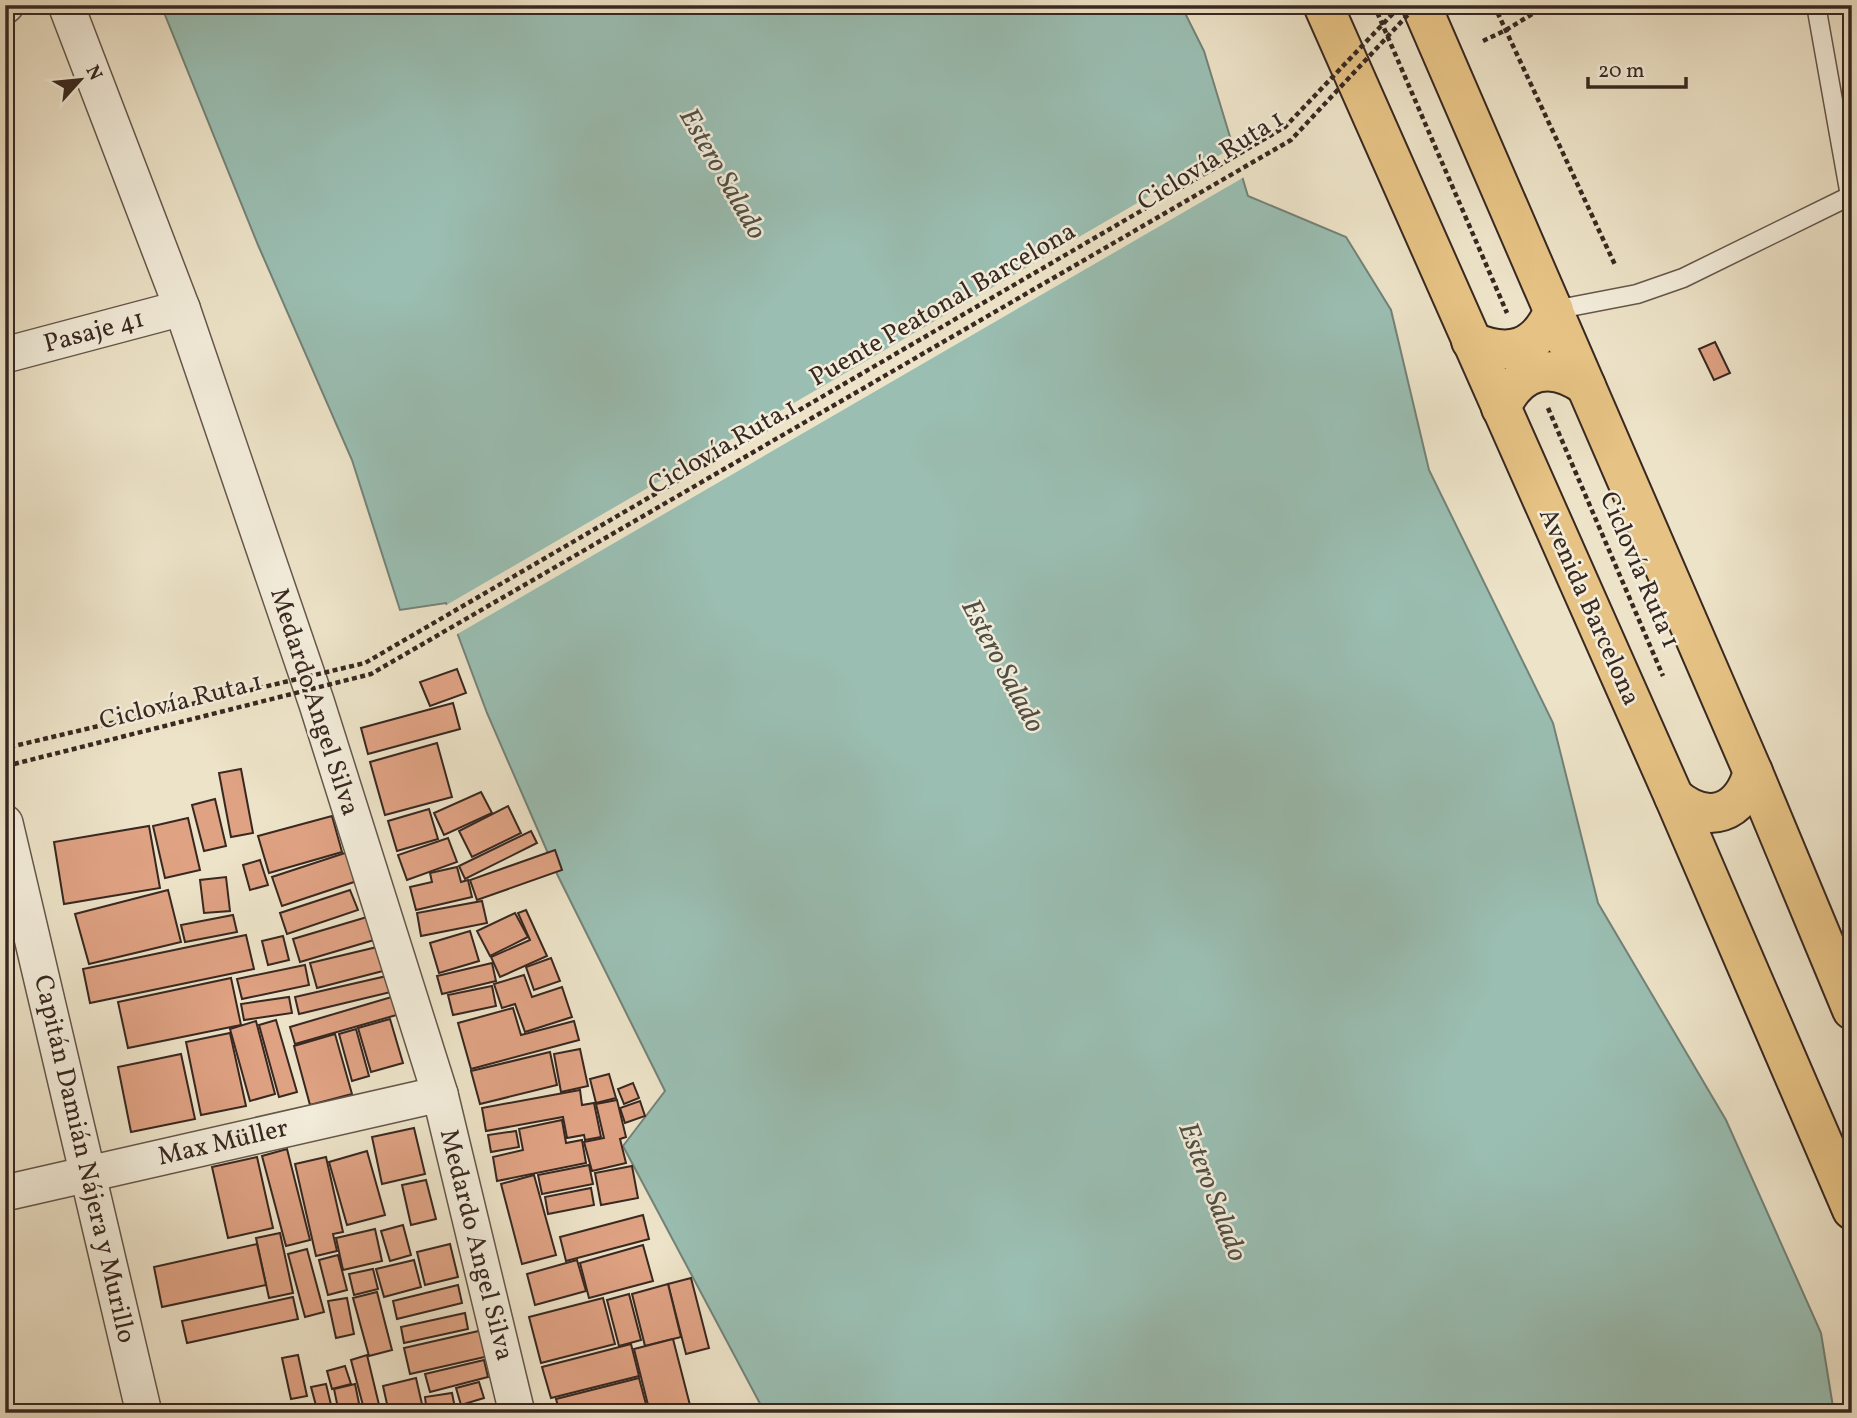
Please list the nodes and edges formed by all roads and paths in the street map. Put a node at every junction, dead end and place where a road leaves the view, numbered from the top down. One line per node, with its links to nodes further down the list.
1 (66, 5): 13 (street, Medardo Angel Silva)
2 (1324, 5): 15 (main road, Avenida Barcelona)
3 (1374, 5): 17 (path, Ciclovía Ruta 1)
4 (1401, 5): 21 (path, Puente Peatonal Barcelona, bridge)
5 (1419, 5): 14 (main road); 22 (path, Ciclovía Ruta 1, bridge)
6 (1494, 5): 9 (path)
7 (1547, 5): 9 (path)
8 (1816, 5): 11 (lane)
9 (1506, 30): 10 (path); 12 (path)
10 (1483, 41)
11 (1851, 197): 14 (lane)
12 (1616, 267)
13 (182, 309): 16 (street, Pasaje 41); 29 (street, Medardo Angel Silva)
14 (1555, 310): 17 (main road); 18 (main road)
15 (1471, 341): 17 (main road); 19 (main road, Avenida Barcelona)
16 (5, 355)
17 (1528, 360): 18 (main road); 19 (main road); 20 (path, Ciclovía Ruta 1)
18 (1587, 386): 23 (main road)
19 (1501, 408): 24 (main road, Avenida Barcelona)
20 (1667, 687)
21 (7, 748)
22 (14, 764)
23 (1753, 772): 24 (main road); 26 (main road)
24 (1674, 797): 27 (main road, Avenida Barcelona)
25 (5, 823): 30 (street, Capitán Damián Nájera y Murillo)
26 (1777, 836): 27 (main road); 28 (main road)
27 (1705, 869): 32 (main road, Avenida Barcelona)
28 (1852, 1010)
29 (440, 1094): 30 (street, Max Müller); 34 (street, Medardo Angel Silva)
30 (86, 1173): 31 (street, Max Müller); 33 (street, Capitán Damián Nájera y Murillo)
31 (5, 1193)
32 (1852, 1210)
33 (144, 1413)
34 (517, 1413)

